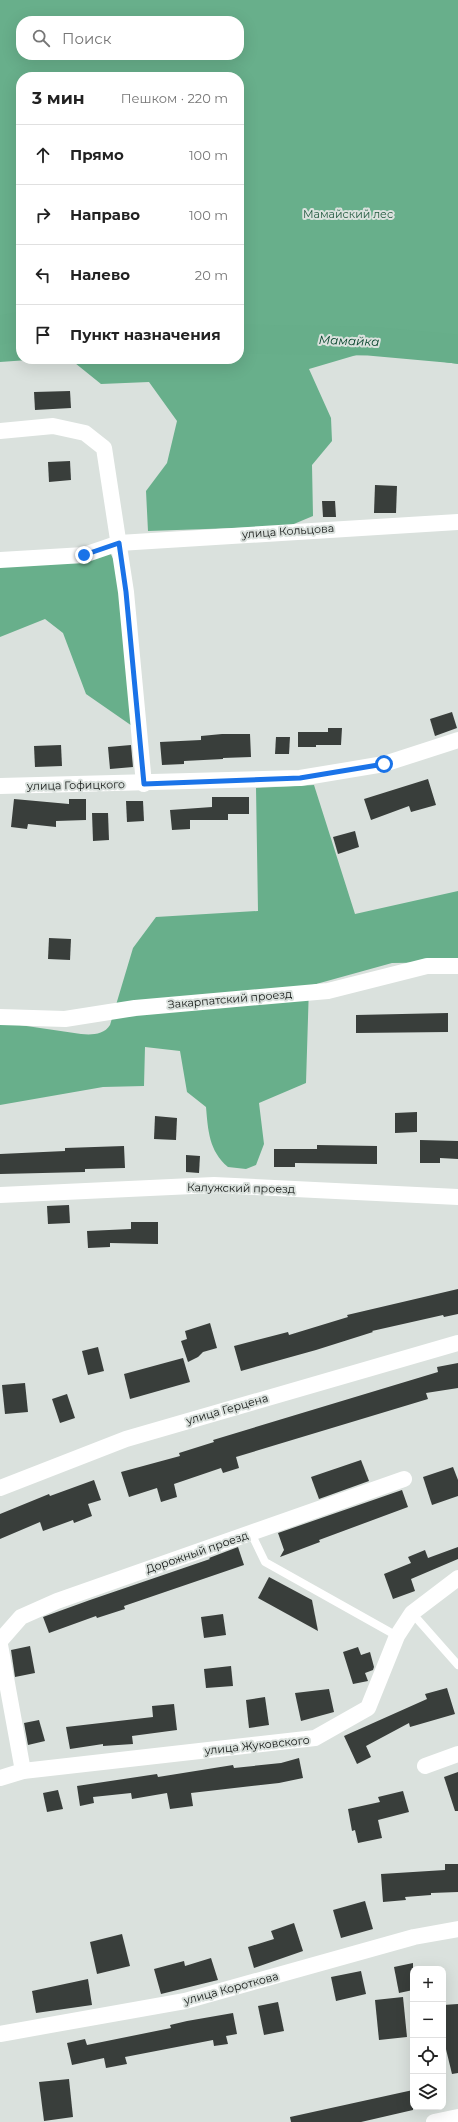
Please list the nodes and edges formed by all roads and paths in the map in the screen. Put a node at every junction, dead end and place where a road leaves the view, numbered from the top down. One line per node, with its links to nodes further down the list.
1 (0, 431): 3 (street)
2 (458, 522): 3 (street, улица Кольцова)
3 (119, 543): 4 (street, улица Кольцова); 6 (street)
4 (0, 560)
5 (458, 740): 6 (street, улица Гофицкого)
6 (144, 784): 7 (street, улица Гофицкого)
7 (0, 786)
8 (458, 966): 9 (street, Закарпатский проезд)
9 (0, 1017)
10 (0, 1195): 11 (street, Калужский проезд)
11 (458, 1197)
12 (458, 1343): 14 (street, улица Герцена)
13 (404, 1479): 15 (street, Дорожный проезд)
14 (0, 1488)
15 (251, 1533): 18 (lane); 19 (street, Дорожный проезд)
16 (458, 1578): 17 (street, улица Жуковского)
17 (412, 1613): 18 (street, улица Жуковского); 21 (lane)
18 (397, 1636): 24 (street, улица Жуковского)
19 (0, 1641)
20 (0, 1645): 24 (street)
21 (458, 1665)
22 (458, 1754): 23 (street)
23 (425, 1766)
24 (23, 1771): 25 (street, улица Жуковского)
25 (0, 1778)
26 (458, 1929): 27 (street, улица Короткова)
27 (0, 2034)
28 (458, 2117): 29 (street)
29 (434, 2122)

